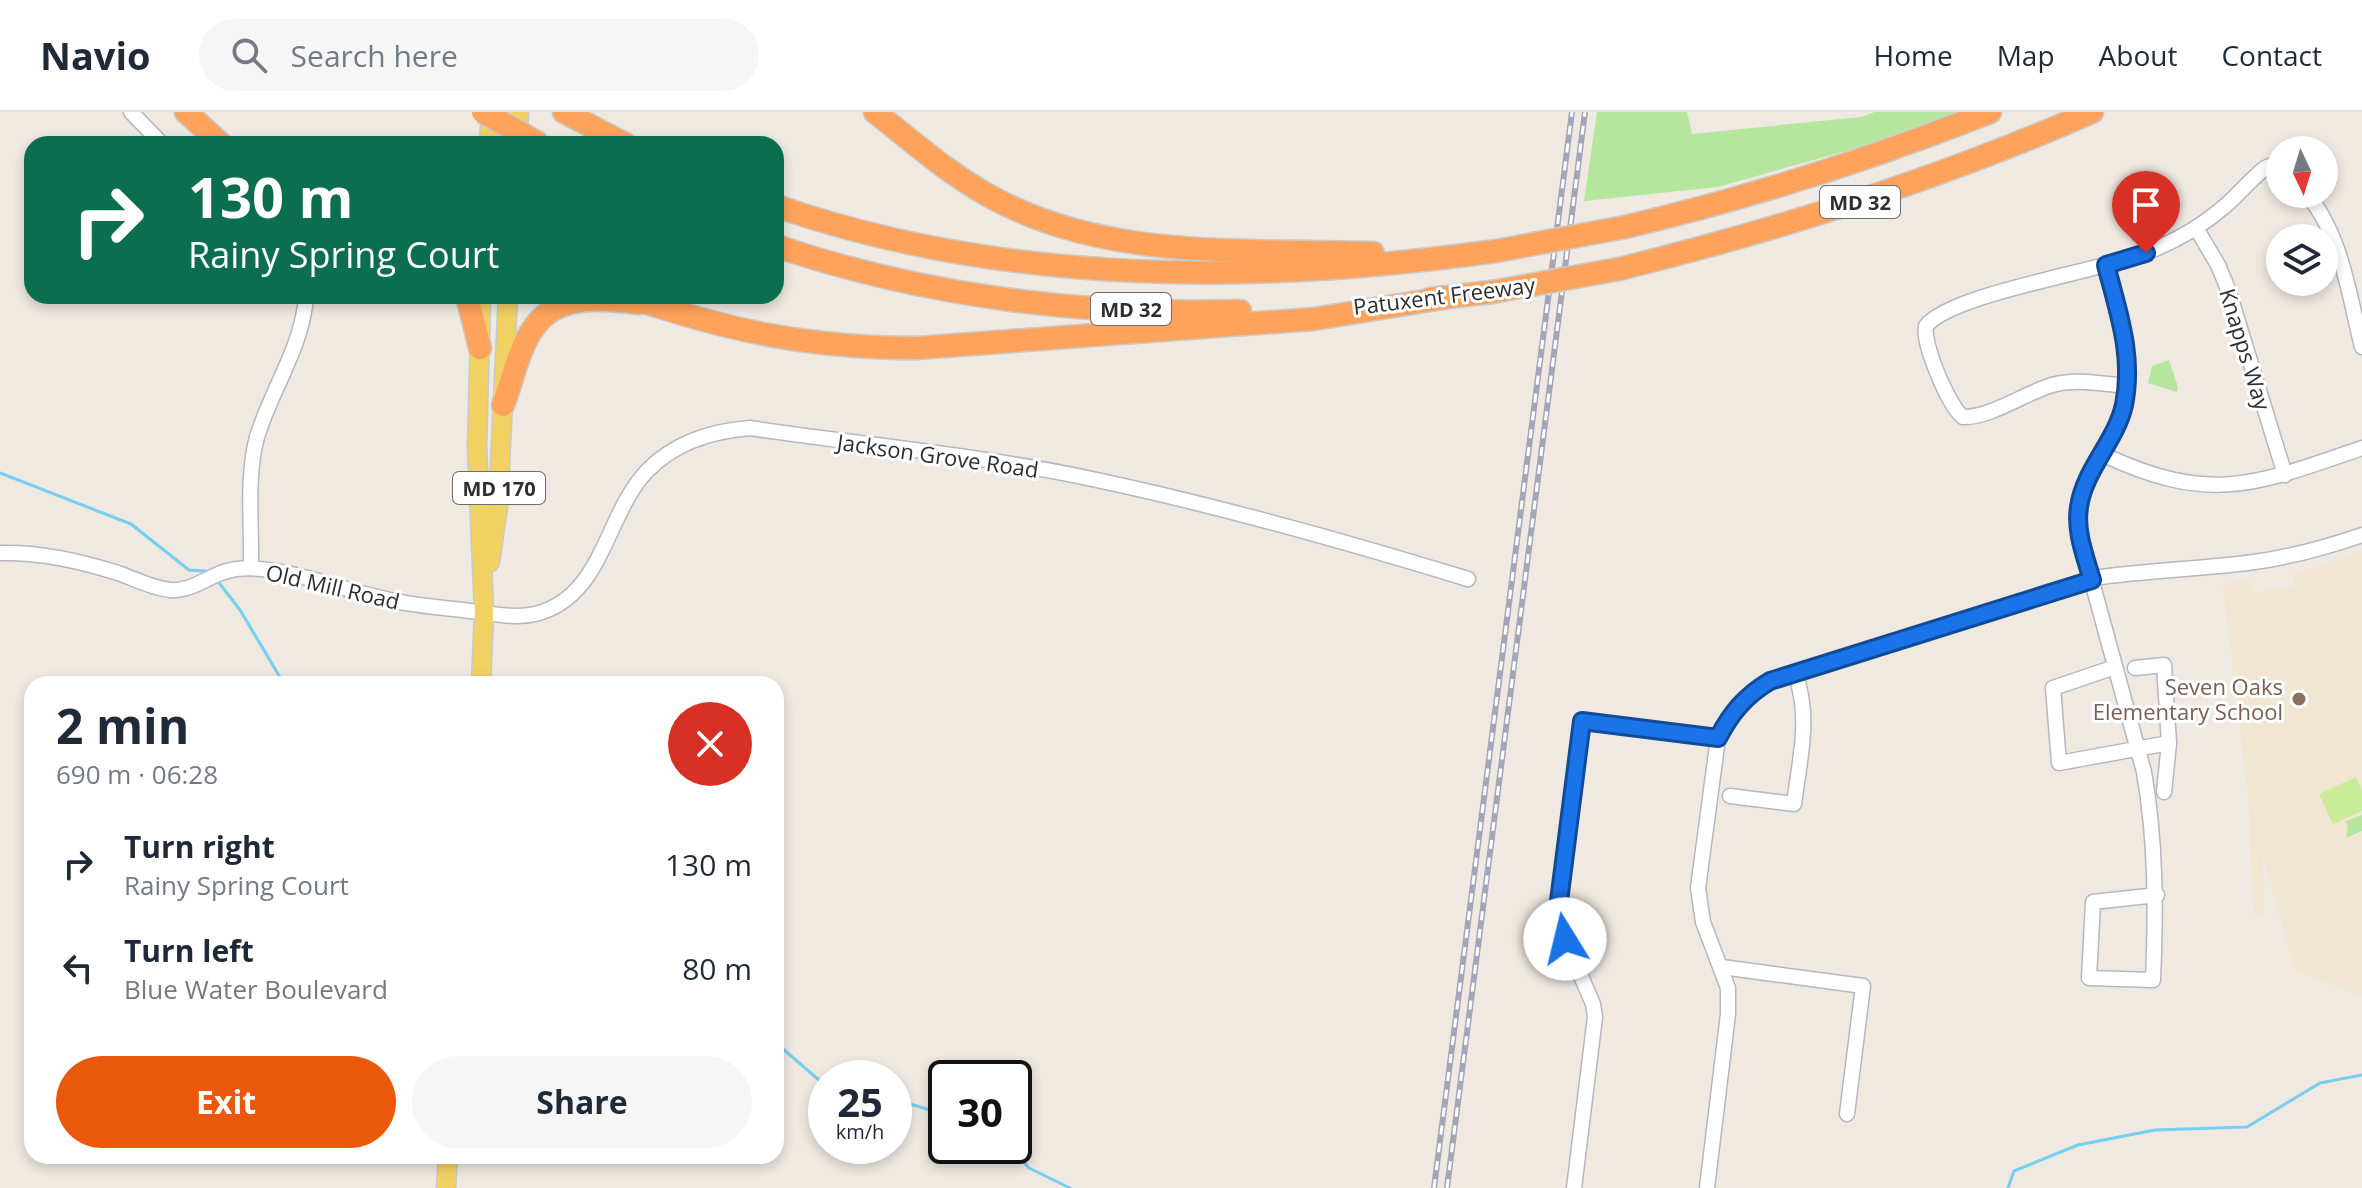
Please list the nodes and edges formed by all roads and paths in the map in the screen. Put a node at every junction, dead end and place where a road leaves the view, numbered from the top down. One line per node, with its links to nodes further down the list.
1 (131, 112): 10 (street)
2 (186, 112): 11 (highway)
3 (483, 112): 14 (highway, bridge)
4 (491, 112): 12 (main road)
5 (519, 112): 13 (main road)
6 (564, 112): 15 (highway)
7 (875, 112): 21 (highway)
8 (1990, 112): 21 (highway, Patuxent Freeway / MD 32, bridge)
9 (2092, 112): 23 (highway, Patuxent Freeway / MD 32, bridge)
10 (154, 136)
11 (212, 136)
12 (490, 136)
13 (518, 136)
14 (526, 136)
15 (610, 136)
16 (2266, 168): 19 (street)
17 (784, 208): 21 (highway, Patuxent Freeway / MD 32)
18 (2316, 208): 30 (street)
19 (2196, 228): 22 (street); 36 (street, Knapps Way)
20 (784, 248): 23 (highway, Patuxent Freeway / MD 32)
21 (1489, 252)
22 (2106, 265): 32 (street); 32 (street)
23 (1443, 298): 29 (highway)
24 (305, 304): 39 (street)
25 (469, 304): 31 (highway)
26 (481, 304): 31 (main road, MD 170)
27 (508, 304): 33 (main road, MD 170)
28 (568, 304): 33 (highway)
29 (649, 304)
30 (2362, 347)
31 (480, 348): 42 (main road, MD 170)
32 (2127, 386): 35 (street)
33 (503, 405): 42 (main road, MD 170)
34 (2362, 448): 36 (street)
35 (2102, 454): 36 (street); 41 (street)
36 (2285, 475)
37 (2362, 535): 41 (street)
38 (0, 553): 39 (street, Old Mill Road)
39 (251, 568): 42 (street, Old Mill Road)
40 (1468, 579): 42 (street, Jackson Grove Road)
41 (2092, 580): 43 (street); 45 (street)
42 (484, 613): 46 (main road, MD 170)
43 (2115, 667): 49 (street); 49 (street)
44 (2135, 668): 48 (street)
45 (1795, 672): 47 (street); 51 (street)
46 (481, 676)
47 (1718, 738): 53 (street); 57 (street)
48 (2169, 743): 49 (street); 50 (street)
49 (2138, 750): 52 (street)
50 (2164, 792)
51 (1730, 796)
52 (2157, 895): 52 (street)
53 (1722, 967): 54 (street); 58 (street)
54 (1847, 1114)
55 (448, 1164): 56 (main road)
56 (446, 1188)
57 (1574, 1188)
58 (1707, 1188)

